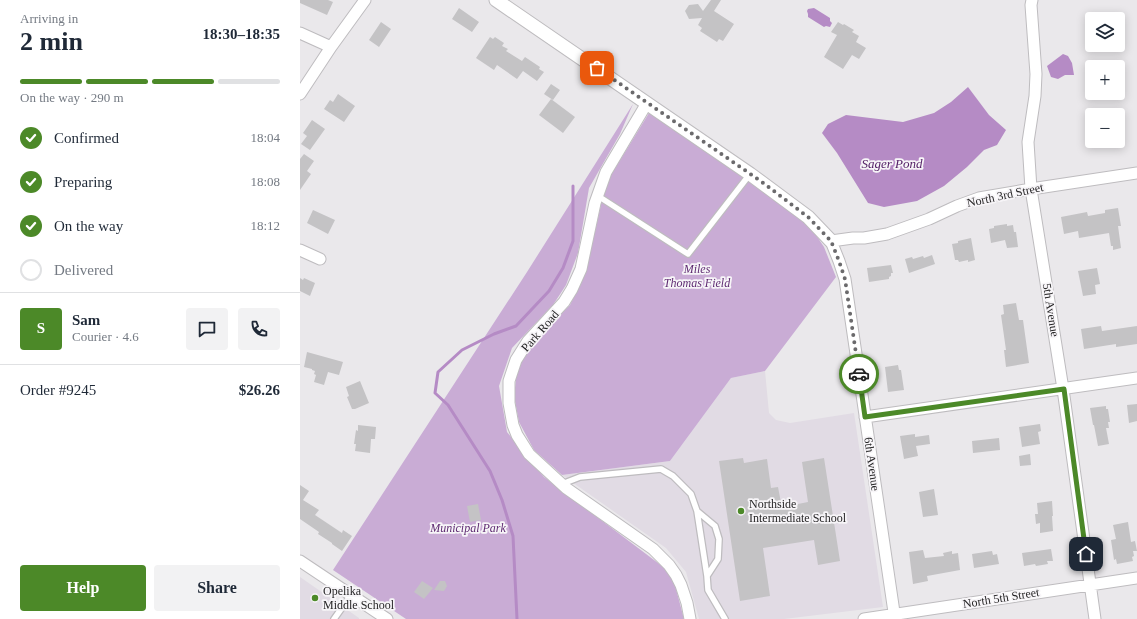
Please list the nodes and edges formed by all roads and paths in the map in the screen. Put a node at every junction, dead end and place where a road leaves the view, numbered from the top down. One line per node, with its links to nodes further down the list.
1 (365, 0): 5 (street)
2 (496, 0): 7 (street)
3 (1032, 0): 10 (street, 5th Avenue)
4 (300, 33): 5 (street)
5 (331, 47): 6 (street)
6 (300, 94)
7 (647, 103): 9 (street); 11 (street, Park Road)
8 (1137, 173): 10 (street, North 3rd Street)
9 (750, 174): 11 (lane); 12 (street)
10 (1031, 189): 12 (street, North 3rd Street); 16 (street, 5th Avenue)
11 (598, 196): 18 (street, Park Road)
12 (831, 241): 17 (street, 6th Avenue)
13 (300, 250): 14 (street)
14 (320, 259)
15 (1137, 378): 16 (street)
16 (1064, 389): 17 (street); 23 (street, 5th Avenue)
17 (865, 417): 25 (street, 6th Avenue)
18 (562, 484): 19 (lane); 28 (street, Park Road)
19 (697, 511): 21 (lane); 21 (lane)
20 (300, 561): 24 (street)
21 (707, 576): 29 (lane)
22 (1137, 578): 23 (street, North 5th Street)
23 (1090, 584): 25 (street, North 5th Street); 31 (street, 5th Avenue)
24 (351, 595): 26 (lane); 27 (street)
25 (895, 617): 30 (street, North 5th Street)
26 (334, 619)
27 (387, 619)
28 (690, 619)
29 (726, 619)
30 (864, 619)
31 (1095, 619)

